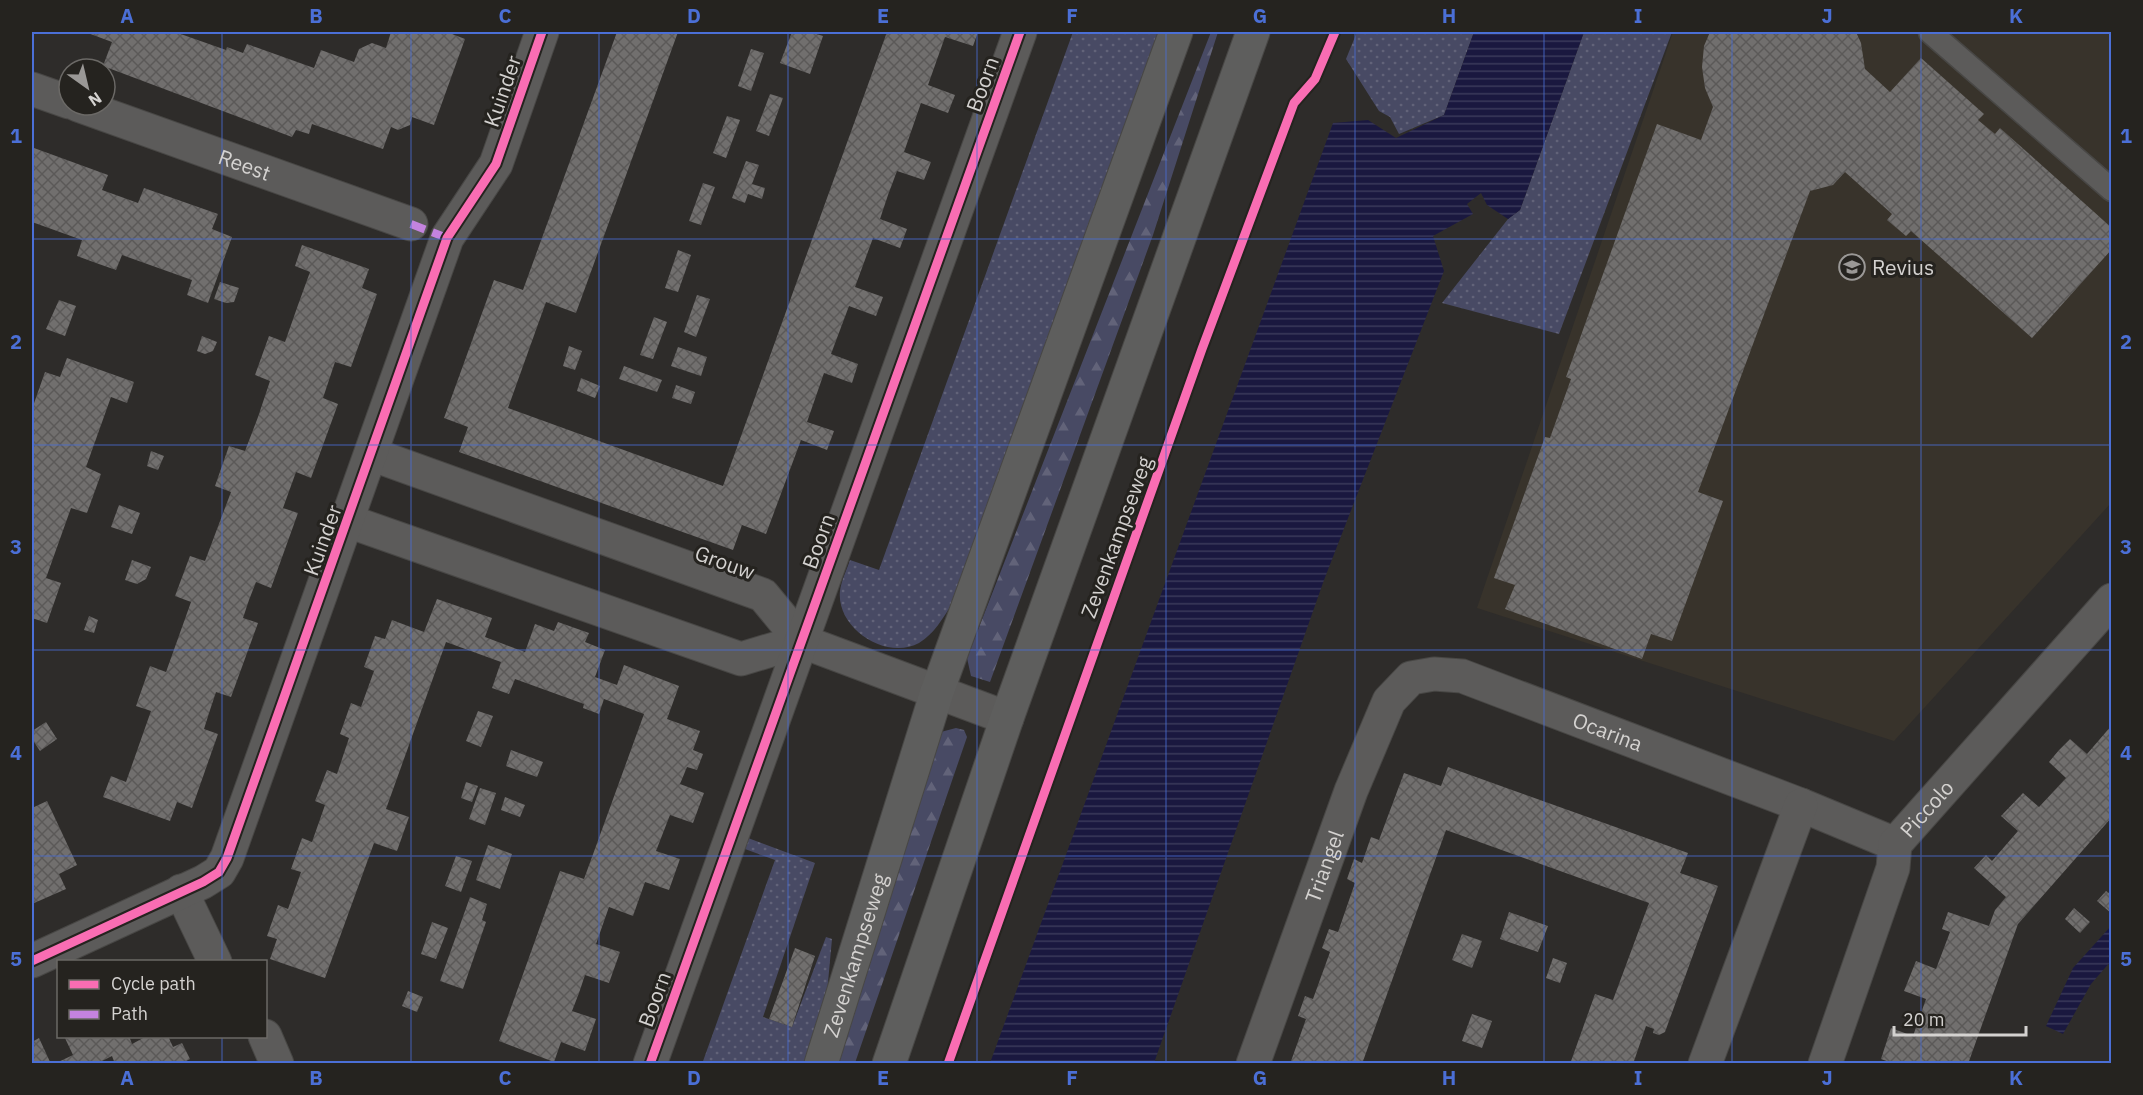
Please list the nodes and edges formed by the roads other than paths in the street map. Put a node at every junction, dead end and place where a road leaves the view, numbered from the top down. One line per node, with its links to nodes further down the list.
1 (542, 32): 11 (street, Kuinder)
2 (1020, 32): 14 (street, Boorn)
3 (1176, 32): 16 (main road, Zevenkampseweg)
4 (1253, 32): 17 (main road, Zevenkampseweg)
5 (1930, 32): 9 (lane)
6 (32, 88): 7 (street)
7 (57, 97)
8 (112, 117): 10 (street, Reest)
9 (2112, 190)
10 (411, 224)
11 (370, 454): 12 (street, Kuinder); 14 (street, Grouw)
12 (348, 521): 14 (street); 20 (street, Kuinder)
13 (2112, 600): 19 (street, Piccolo)
14 (801, 642): 16 (street); 25 (street, Boorn)
15 (1411, 678): 18 (street, Ocarina); 28 (street, Triangel)
16 (937, 692): 17 (street); 26 (main road, Zevenkampseweg)
17 (1008, 718): 27 (main road, Zevenkampseweg)
18 (1801, 805): 19 (street, Ocarina); 29 (street)
19 (1895, 844): 30 (street, Piccolo)
20 (181, 891): 21 (street); 22 (street, Kuinder)
21 (214, 960)
22 (32, 961)
23 (266, 1038): 24 (street)
24 (277, 1064)
25 (650, 1064)
26 (821, 1064)
27 (890, 1064)
28 (1253, 1064)
29 (1705, 1064)
30 (1826, 1064)

